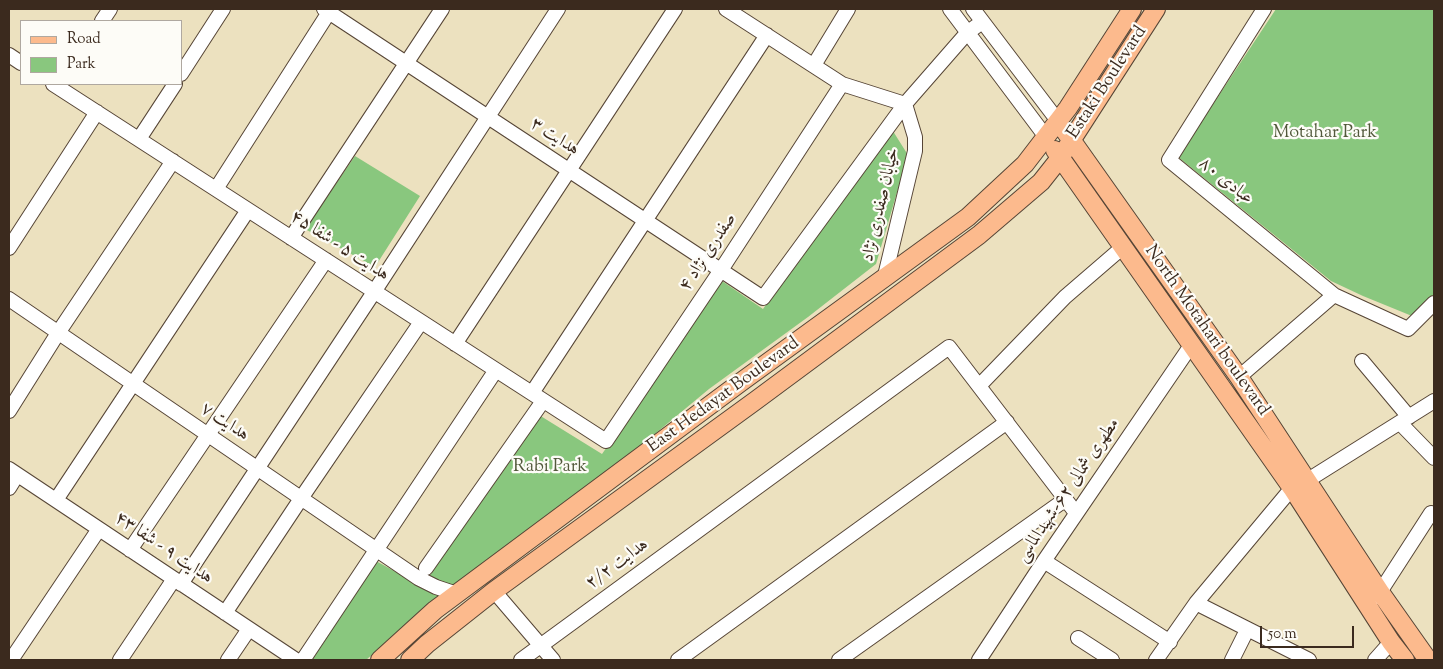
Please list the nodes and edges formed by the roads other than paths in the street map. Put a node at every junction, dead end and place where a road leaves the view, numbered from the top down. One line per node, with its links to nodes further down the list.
1 (110, 9): 14 (street)
2 (224, 9): 20 (street)
3 (442, 9): 18 (street)
4 (558, 9): 26 (street)
5 (675, 9): 33 (street)
6 (848, 9): 19 (street)
7 (950, 9): 16 (street, North Motahari boulevard)
8 (973, 9): 15 (street, North Motahari boulevard)
9 (1132, 9): 27 (main road, Estaki Boulevard)
10 (1156, 9): 30 (main road, Estaki Boulevard)
11 (1264, 9): 44 (street, عبادی ۸۰)
12 (328, 10): 18 (street, هدایت ۳); 34 (street)
13 (732, 10): 17 (street)
14 (103, 20)
15 (982, 22): 16 (street); 27 (street, North Motahari boulevard)
16 (967, 33): 24 (street); 28 (street, North Motahari boulevard)
17 (767, 35): 19 (street); 36 (street)
18 (406, 63): 26 (street, هدایت ۳); 37 (street)
19 (814, 65): 21 (street)
20 (182, 72)
21 (842, 84): 24 (street); 41 (street, صفدری نژاد ۴)
22 (57, 85): 25 (street, هدایت ۵ - شفا ۴۵)
23 (174, 85): 29 (street)
24 (904, 104): 41 (street, هدایت ۳); 42 (street, خیابان صفدری نژاد)
25 (97, 112): 29 (street, هدایت ۵ - شفا ۴۵); 39 (street)
26 (488, 117): 33 (street, هدایت ۳); 43 (street)
27 (1058, 121): 28 (main road, East Hedayat Boulevard); 30 (main road, North Motahari boulevard)
28 (1046, 137): 31 (main road, North Motahari boulevard); 42 (main road, East Hedayat Boulevard)
29 (139, 139): 32 (street, هدایت ۵ - شفا ۴۵)
30 (1072, 140): 31 (main road, Estaki Boulevard); 53 (main road, North Motahari boulevard)
31 (1060, 158): 38 (main road, North Motahari boulevard); 80 (main road, East Hedayat Boulevard)
32 (173, 161): 34 (street, هدایت ۵ - شفا ۴۵); 48 (street)
33 (570, 170): 36 (street, هدایت ۳); 49 (street)
34 (216, 189): 35 (street, هدایت ۵ - شفا ۴۵)
35 (248, 210): 37 (street, هدایت ۵ - شفا ۴۵); 54 (street)
36 (646, 220): 41 (street, هدایت ۳); 56 (street)
37 (291, 238): 40 (street, هدایت ۵ - شفا ۴۵)
38 (1123, 247): 50 (main road, North Motahari boulevard); 55 (street)
39 (9, 248)
40 (326, 260): 43 (street, هدایت ۵ - شفا ۴۵); 61 (street)
41 (721, 270): 62 (street, صفدری نژاد ۴)
42 (884, 280): 82 (main road, East Hedayat Boulevard)
43 (374, 292): 47 (street, هدایت ۵ - شفا ۴۵); 64 (street)
44 (1334, 295): 46 (street, عبادی ۸۰); 53 (street)
45 (9, 300): 48 (street, هدایت ۷)
46 (1434, 304)
47 (421, 322): 49 (street, هدایت ۵ - شفا ۴۵); 69 (street)
48 (58, 333): 54 (street, هدایت ۷); 58 (street)
49 (455, 344): 52 (street, هدایت ۵ - شفا ۴۵)
50 (1192, 344): 68 (main road, North Motahari boulevard); 72 (street, مطهری شمالی ۶۲-شهیدالماسی)
51 (1362, 361): 59 (street)
52 (496, 370): 56 (street, هدایت ۵ - شفا ۴۵); 75 (street)
53 (1239, 377): 66 (main road, North Motahari boulevard)
54 (134, 384): 61 (street, هدایت ۷); 71 (street)
55 (979, 386): 60 (street); 92 (street, هدایت ۲/۲)
56 (537, 397): 62 (street, هدایت ۵ - شفا ۴۵); 78 (street)
57 (1434, 401): 59 (street)
58 (9, 411)
59 (1404, 420): 63 (street); 66 (street)
60 (1007, 422): 70 (street); 101 (street)
61 (208, 434): 64 (street, هدایت ۷); 76 (street)
62 (606, 441)
63 (1434, 458)
64 (257, 468): 69 (street, هدایت ۷); 79 (street)
65 (13, 472): 67 (street); 71 (street, هدایت ۹ - شفا ۴۳)
66 (1308, 480): 81 (main road, North Motahari boulevard)
67 (9, 488)
68 (1292, 488): 83 (street); 84 (main road, North Motahari boulevard)
69 (302, 497): 75 (street, هدایت ۷); 86 (street)
70 (1066, 499): 72 (street); 102 (street)
71 (56, 500): 74 (street, هدایت ۹ - شفا ۴۳)
72 (1076, 513): 77 (street, مطهری شمالی ۶۲-شهیدالماسی)
73 (1431, 513): 81 (street)
74 (98, 529): 76 (street, هدایت ۹ - شفا ۴۳); 93 (street)
75 (377, 548): 78 (street, هدایت ۷); 96 (street)
76 (130, 550): 79 (street, هدایت ۹ - شفا ۴۳)
77 (1044, 561): 90 (street); 103 (street, مطهری شمالی ۶۲-شهیدالماسی)
78 (422, 573): 82 (street, هدایت ۷); 85 (street, هدایت ۷)
79 (178, 582): 86 (street, هدایت ۹ - شفا ۴۳); 94 (street)
80 (494, 590): 92 (street); 98 (main road, East Hedayat Boulevard)
81 (1380, 592): 84 (street); 110 (main road, North Motahari boulevard)
82 (457, 594): 85 (main road, East Hedayat Boulevard)
83 (1196, 604): 88 (street); 90 (street)
84 (1367, 604): 91 (main road, North Motahari boulevard)
85 (435, 610): 97 (main road, East Hedayat Boulevard)
86 (226, 613): 87 (street, هدایت ۹ - شفا ۴۳)
87 (249, 629): 95 (street); 96 (street, هدایت ۹ - شفا ۴۳)
88 (1247, 630): 106 (street); 107 (street)
89 (1078, 638): 104 (street)
90 (1170, 642): 105 (street)
91 (1391, 642): 108 (street); 109 (main road, North Motahari boulevard)
92 (540, 645): 99 (street, هدایت ۲/۲); 100 (street)
93 (11, 660)
94 (120, 660)
95 (228, 660)
96 (296, 660)
97 (380, 660)
98 (410, 660)
99 (521, 660)
100 (553, 660)
101 (678, 660)
102 (839, 660)
103 (979, 660)
104 (1112, 660)
105 (1156, 660)
106 (1232, 660)
107 (1309, 660)
108 (1375, 660)
109 (1405, 660)
110 (1428, 660)

